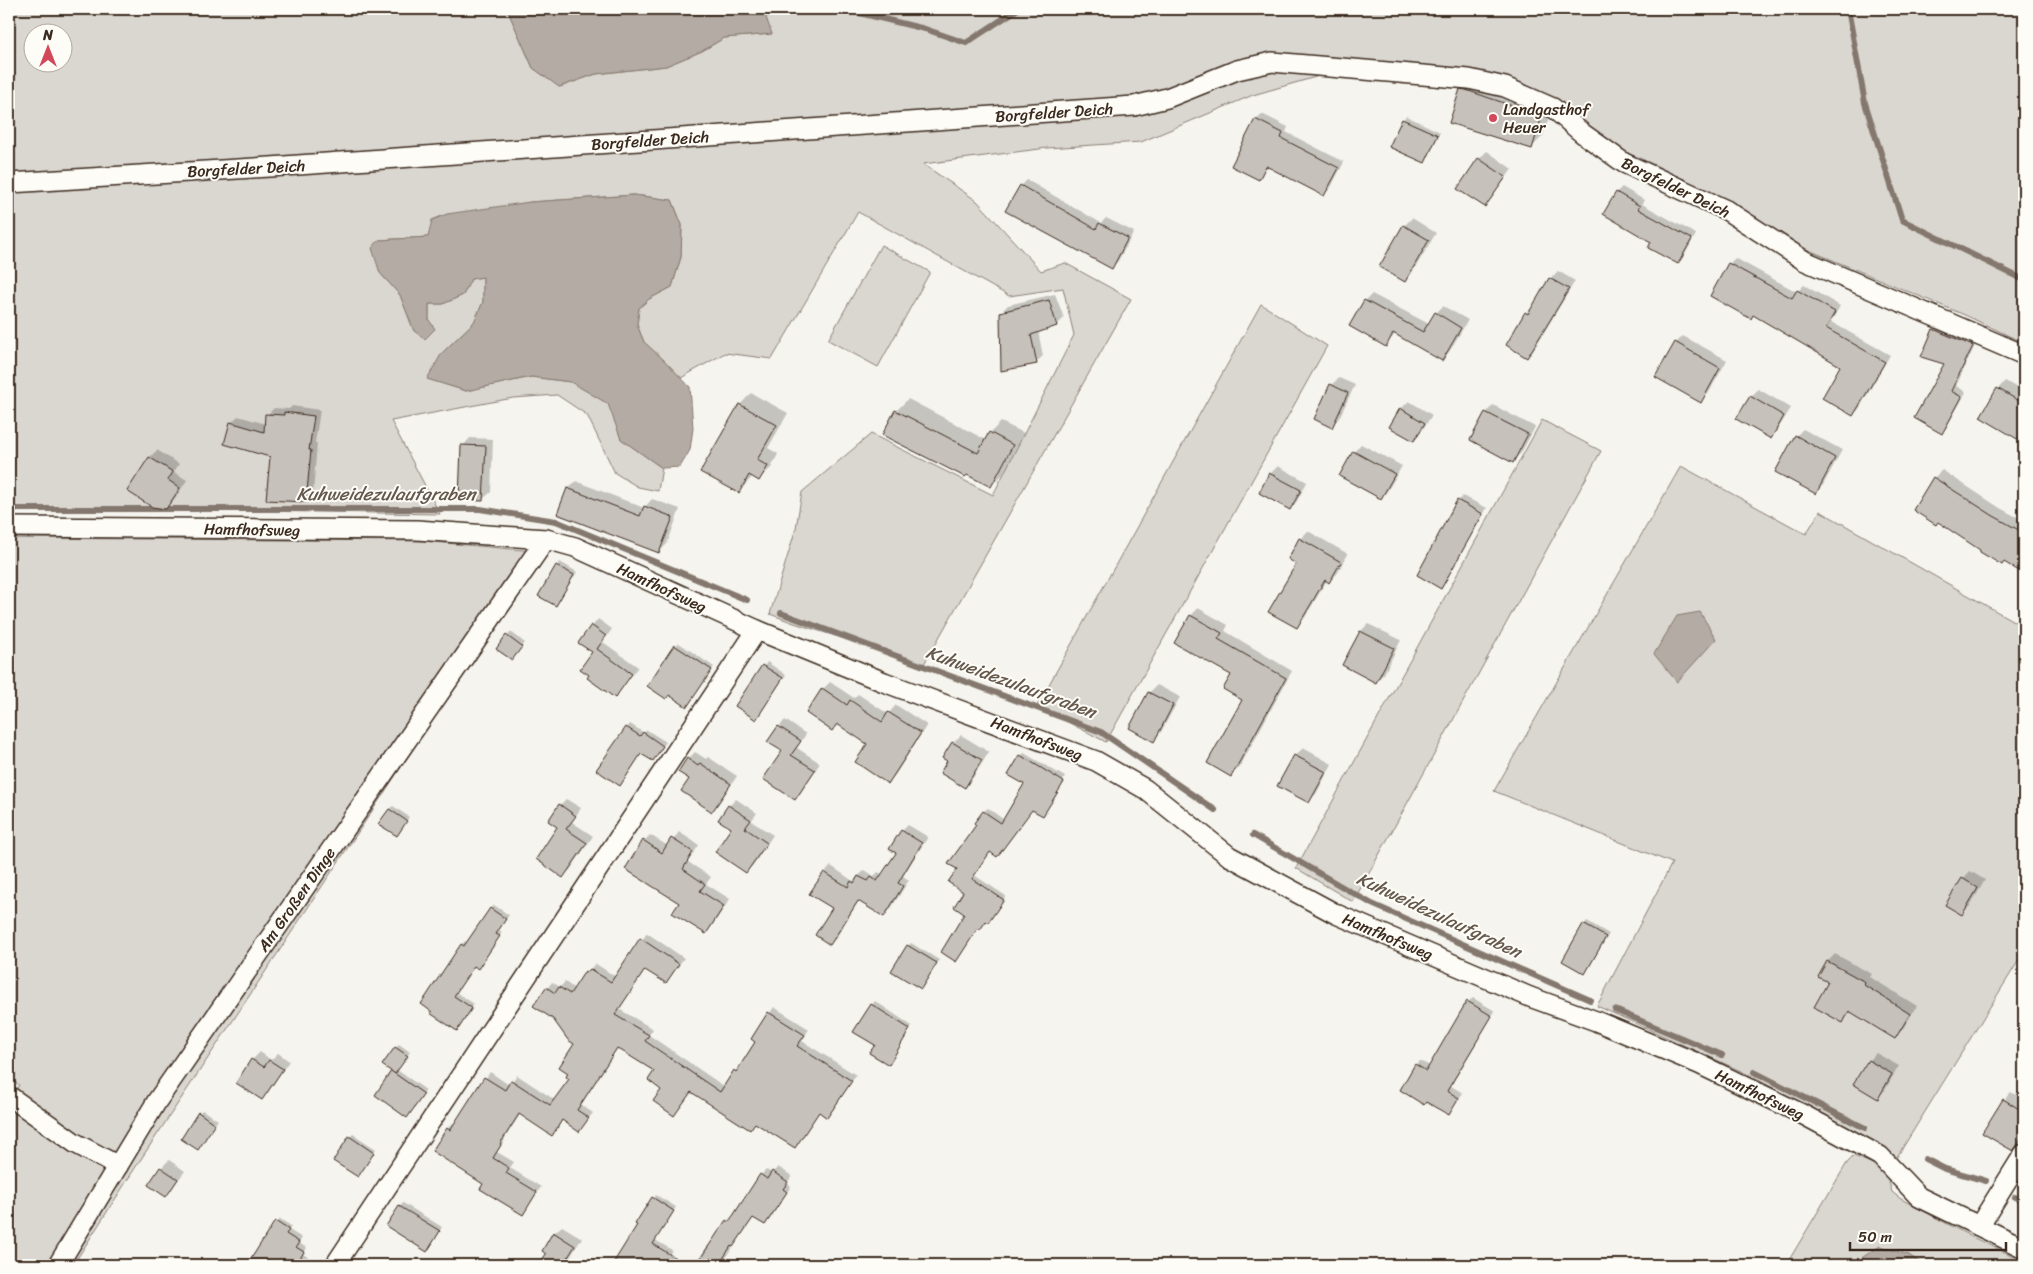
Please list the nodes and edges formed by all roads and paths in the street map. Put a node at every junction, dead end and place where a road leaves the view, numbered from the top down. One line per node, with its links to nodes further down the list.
1 (9, 183): 2 (street, Borgfelder Deich)
2 (2024, 355)
3 (9, 527): 4 (street, Hamfhofsweg)
4 (546, 539): 5 (street, Hamfhofsweg); 8 (street, Am Großen Dinge)
5 (757, 630): 9 (street, Hamfhofsweg); 12 (street)
6 (9, 1096): 8 (street)
7 (2024, 1154): 9 (street)
8 (118, 1166): 11 (street, Am Großen Dinge)
9 (1979, 1226): 10 (street, Hamfhofsweg)
10 (2024, 1248)
11 (58, 1265)
12 (335, 1265)

